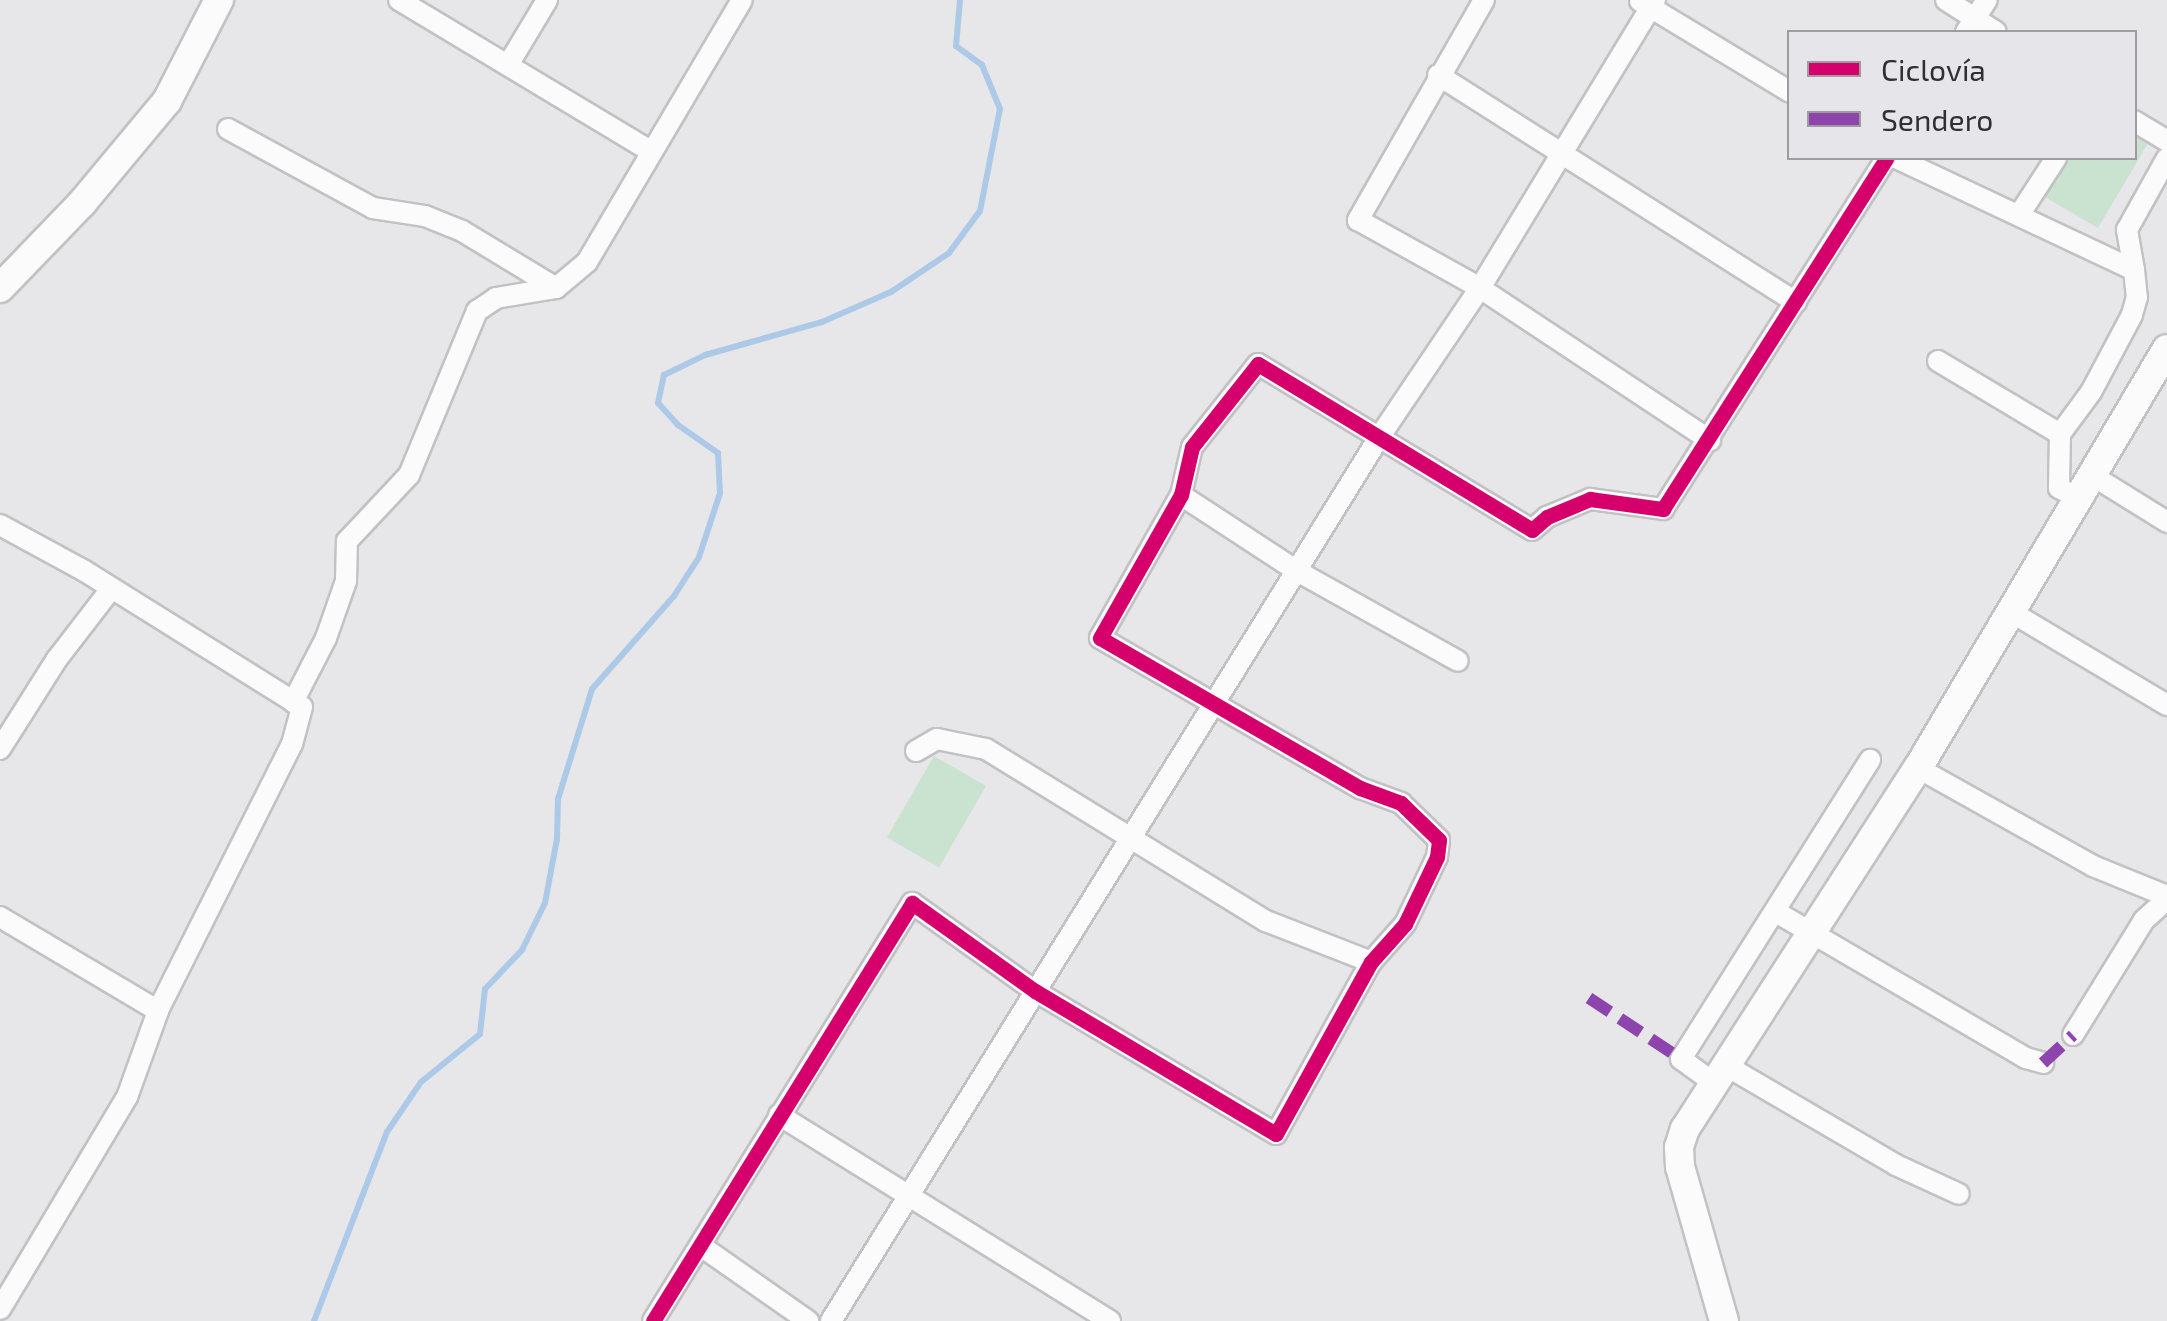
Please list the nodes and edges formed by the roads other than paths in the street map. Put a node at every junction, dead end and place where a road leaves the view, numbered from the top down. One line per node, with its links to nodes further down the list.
1 (219, 0): 24 (street)
2 (399, 0): 10 (street)
3 (547, 0): 10 (street)
4 (742, 0): 16 (street)
5 (1484, 0): 11 (street)
6 (1946, 0): 9 (street)
7 (1987, 0): 9 (street)
8 (1648, 2): 12 (street); 17 (street)
9 (1971, 26)
10 (508, 65): 16 (street)
11 (1438, 75): 17 (street); 26 (street)
12 (1787, 90)
13 (2137, 123): 15 (street)
14 (228, 128): 25 (street)
15 (2167, 141)
16 (650, 151): 25 (street)
17 (1564, 152): 26 (street); 27 (street)
18 (2167, 158): 23 (street)
19 (1887, 160): 27 (street)
20 (1900, 160): 22 (street)
21 (2055, 160): 22 (street)
22 (2020, 215): 23 (street)
23 (2134, 270): 30 (street)
24 (0, 288)
25 (556, 288): 41 (street)
26 (1480, 288): 31 (street); 32 (street)
27 (1796, 302): 32 (street)
28 (2167, 348): 33 (street)
29 (1938, 361): 30 (street)
30 (2060, 434): 33 (street)
31 (1380, 436): 32 (street); 34 (street); 37 (street)
32 (1710, 440)
33 (2083, 486): 35 (street); 39 (street)
34 (1181, 495): 37 (street); 42 (street)
35 (2167, 522)
36 (0, 526): 38 (street)
37 (1297, 570): 40 (street); 42 (street)
38 (111, 590): 41 (street); 44 (street)
39 (2011, 612): 43 (street); 47 (street)
40 (1458, 661)
41 (294, 702): 55 (street)
42 (1214, 704): 48 (street); 53 (street)
43 (2167, 705)
44 (0, 749)
45 (916, 751): 48 (street)
46 (1870, 760): 50 (street)
47 (1918, 768): 49 (street); 52 (street)
48 (1130, 839): 53 (street); 54 (street)
49 (2167, 898): 56 (street)
50 (1776, 912): 52 (street); 58 (street)
51 (0, 917): 55 (street)
52 (1812, 934): 57 (street); 58 (street)
53 (1371, 962): 54 (street)
54 (1035, 991): 59 (street); 61 (street)
55 (158, 1011): 63 (street)
56 (2073, 1035)
57 (2043, 1063)
58 (1720, 1074): 60 (street); 68 (street)
59 (778, 1116): 61 (street); 62 (street)
60 (1959, 1194)
61 (907, 1196): 66 (street); 67 (street)
62 (701, 1246): 64 (street); 65 (street)
63 (0, 1310)
64 (653, 1321)
65 (808, 1321)
66 (832, 1321)
67 (1110, 1321)
68 (1724, 1321)

